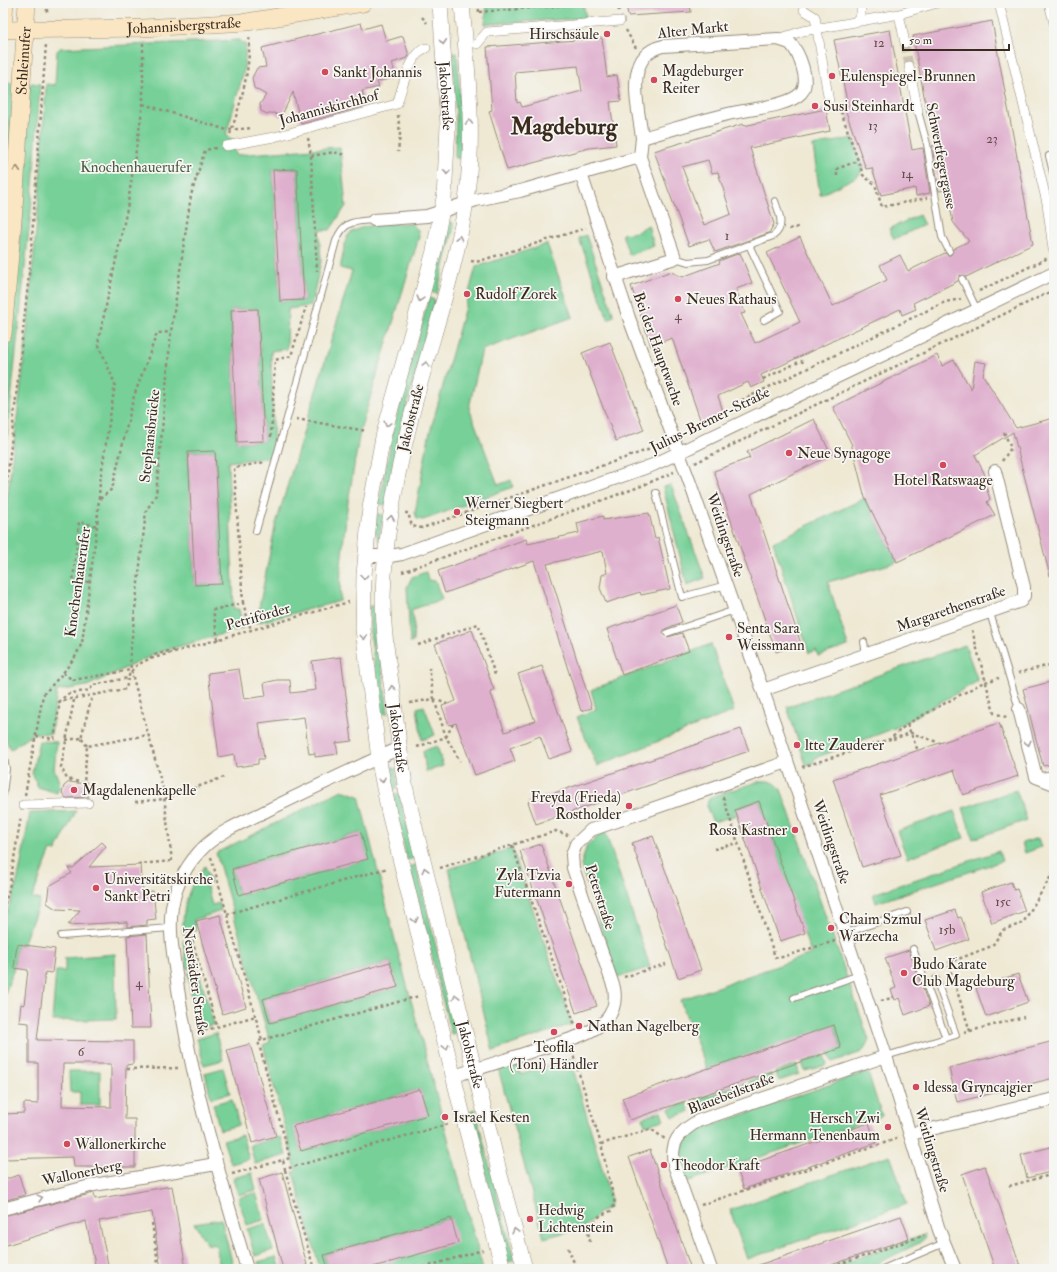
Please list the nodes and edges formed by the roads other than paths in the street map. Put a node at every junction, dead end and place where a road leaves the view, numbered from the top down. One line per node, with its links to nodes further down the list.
1 (5, 3): 16 (main road, Schleinufer)
2 (27, 3): 17 (main road, Schleinufer)
3 (363, 3): 17 (main road, Johannisbergstraße)
4 (440, 3): 33 (street, Jakobstraße, one-way to 33)
5 (462, 3): 32 (street, Jakobstraße, one-way to 5)
6 (861, 3): 13 (street)
7 (937, 3): 11 (street, Alter Markt)
8 (999, 3): 37 (street)
9 (1049, 3): 14 (street)
10 (804, 10): 15 (street)
11 (899, 14): 13 (street, Alter Markt); 19 (street)
12 (620, 21): 20 (street)
13 (855, 22): 15 (street, Alter Markt)
14 (1054, 22)
15 (817, 28): 18 (street, Alter Markt); 23 (street)
16 (3, 29): 17 (main road, Johannisbergstraße)
17 (25, 30): 44 (main road, Schleinufer, one-way to 17)
18 (778, 38): 25 (street, Alter Markt); 25 (street)
19 (905, 43)
20 (477, 44)
21 (426, 48): 26 (street, Johanniskirchhof)
22 (909, 66): 24 (street, Schwertfegergasse)
23 (829, 102)
24 (918, 110): 36 (lane, Schwertfegergasse)
25 (642, 138): 28 (street)
26 (226, 146)
27 (1049, 156): 30 (lane)
28 (640, 157): 29 (street); 38 (street)
29 (581, 174): 32 (street); 40 (street, Bei der Hauptwache)
30 (1054, 176)
31 (775, 201): 35 (lane)
32 (465, 203): 33 (street); 50 (street, Jakobstraße, one-way to 32)
33 (442, 212): 34 (street); 49 (street, Jakobstraße, one-way to 49)
34 (374, 220): 48 (lane)
35 (749, 245): 38 (lane); 43 (lane)
36 (949, 251)
37 (1053, 252)
38 (675, 258): 40 (street, Bei der Hauptwache)
39 (1054, 273): 42 (street, Julius-Bremer-Straße)
40 (614, 277): 45 (street, Bei der Hauptwache)
41 (962, 279): 42 (lane)
42 (977, 310): 45 (street, Julius-Bremer-Straße)
43 (764, 320)
44 (3, 334)
45 (680, 454): 50 (street, Julius-Bremer-Straße); 51 (street, Weitlingstraße)
46 (995, 471): 53 (street, Margarethenstraße)
47 (656, 493): 51 (lane)
48 (256, 531)
49 (365, 556): 50 (street, Julius-Bremer-Straße); 61 (street, Jakobstraße, one-way to 61)
50 (386, 556): 59 (street, Jakobstraße, one-way to 50)
51 (726, 585): 52 (street, Weitlingstraße)
52 (734, 610): 54 (lane); 57 (street, Weitlingstraße)
53 (990, 613): 56 (street, Margarethenstraße); 58 (lane)
54 (667, 633)
55 (864, 642): 56 (lane)
56 (866, 655): 57 (street, Margarethenstraße)
57 (763, 690): 62 (street, Weitlingstraße)
58 (1019, 709): 64 (street, one-way to 64)
59 (400, 748): 61 (street, Neustädter Straße); 79 (street, Jakobstraße, one-way to 59)
60 (3, 752): 66 (lane)
61 (378, 758): 70 (street, Neustädter Straße); 80 (street, Jakobstraße, one-way to 80)
62 (788, 767): 71 (street, Weitlingstraße); 79 (street, Peterstraße)
63 (1054, 774): 64 (lane)
64 (1036, 777): 65 (street)
65 (1054, 784)
66 (3, 794)
67 (88, 803): 68 (street)
68 (23, 805)
69 (907, 912): 71 (lane)
70 (171, 934): 72 (lane); 83 (street, Neustädter Straße)
71 (846, 935): 74 (street, Weitlingstraße)
72 (61, 936)
73 (913, 949): 77 (lane)
74 (859, 975): 76 (lane); 78 (street, Weitlingstraße)
75 (936, 979): 77 (lane)
76 (794, 998)
77 (946, 1038): 78 (lane)
78 (886, 1056): 82 (street, Weitlingstraße); 89 (street, Blauebeilstraße)
79 (475, 1070): 80 (street, Peterstraße); 88 (street, Jakobstraße, one-way to 79)
80 (453, 1076): 87 (street, Jakobstraße)
81 (1054, 1099): 82 (street)
82 (910, 1134): 85 (street, Weitlingstraße)
83 (216, 1164): 84 (street, Wallonerberg, one-way to 83); 86 (street, Neustädter Straße)
84 (3, 1209)
85 (944, 1243): 90 (lane); 91 (street, Weitlingstraße)
86 (247, 1269)
87 (503, 1269)
88 (525, 1269)
89 (711, 1269)
90 (883, 1269)
91 (955, 1269)

